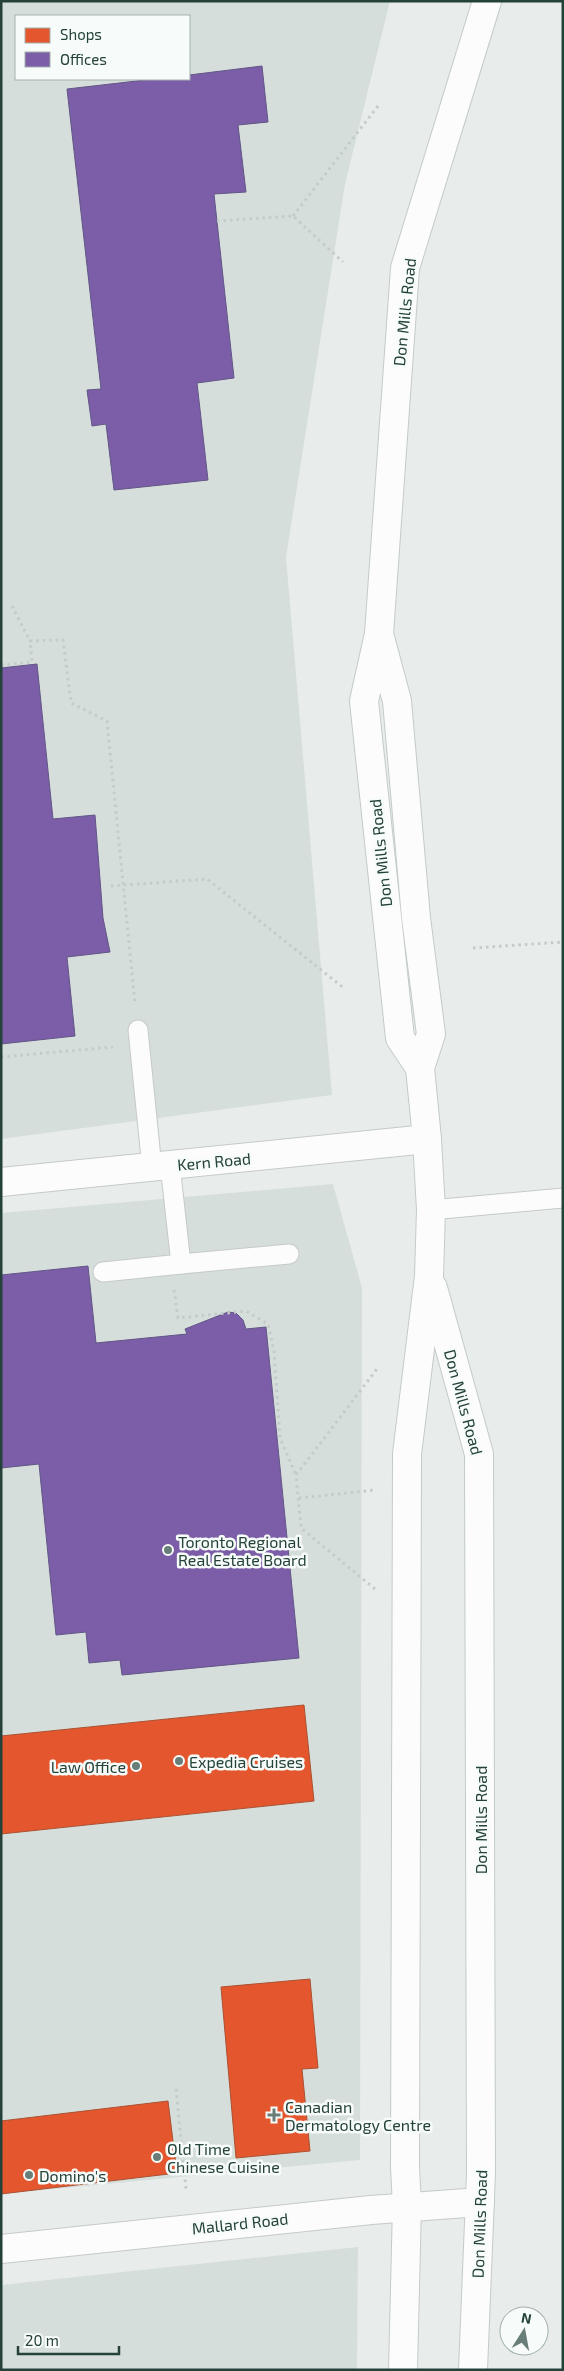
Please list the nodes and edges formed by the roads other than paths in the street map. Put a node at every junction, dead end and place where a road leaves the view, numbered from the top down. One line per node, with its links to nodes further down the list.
1 (487, 1): 3 (main road, Don Mills Road)
2 (139, 1037): 4 (lane)
3 (427, 1139): 4 (main road, Kern Road); 7 (main road, Don Mills Road)
4 (161, 1166): 5 (main road, Kern Road); 9 (lane)
5 (1, 1182)
6 (563, 1198): 7 (lane)
7 (431, 1210): 11 (main road, Don Mills Road)
8 (289, 1254): 9 (lane)
9 (176, 1265): 10 (lane)
10 (103, 1272)
11 (430, 1276): 12 (main road, Don Mills Road); 13 (main road, Don Mills Road)
12 (480, 2202): 13 (main road, Mallard Road); 16 (main road, Don Mills Road)
13 (407, 2206): 14 (main road, Mallard Road); 15 (main road, Don Mills Road)
14 (1, 2249)
15 (403, 2370)
16 (473, 2370)

